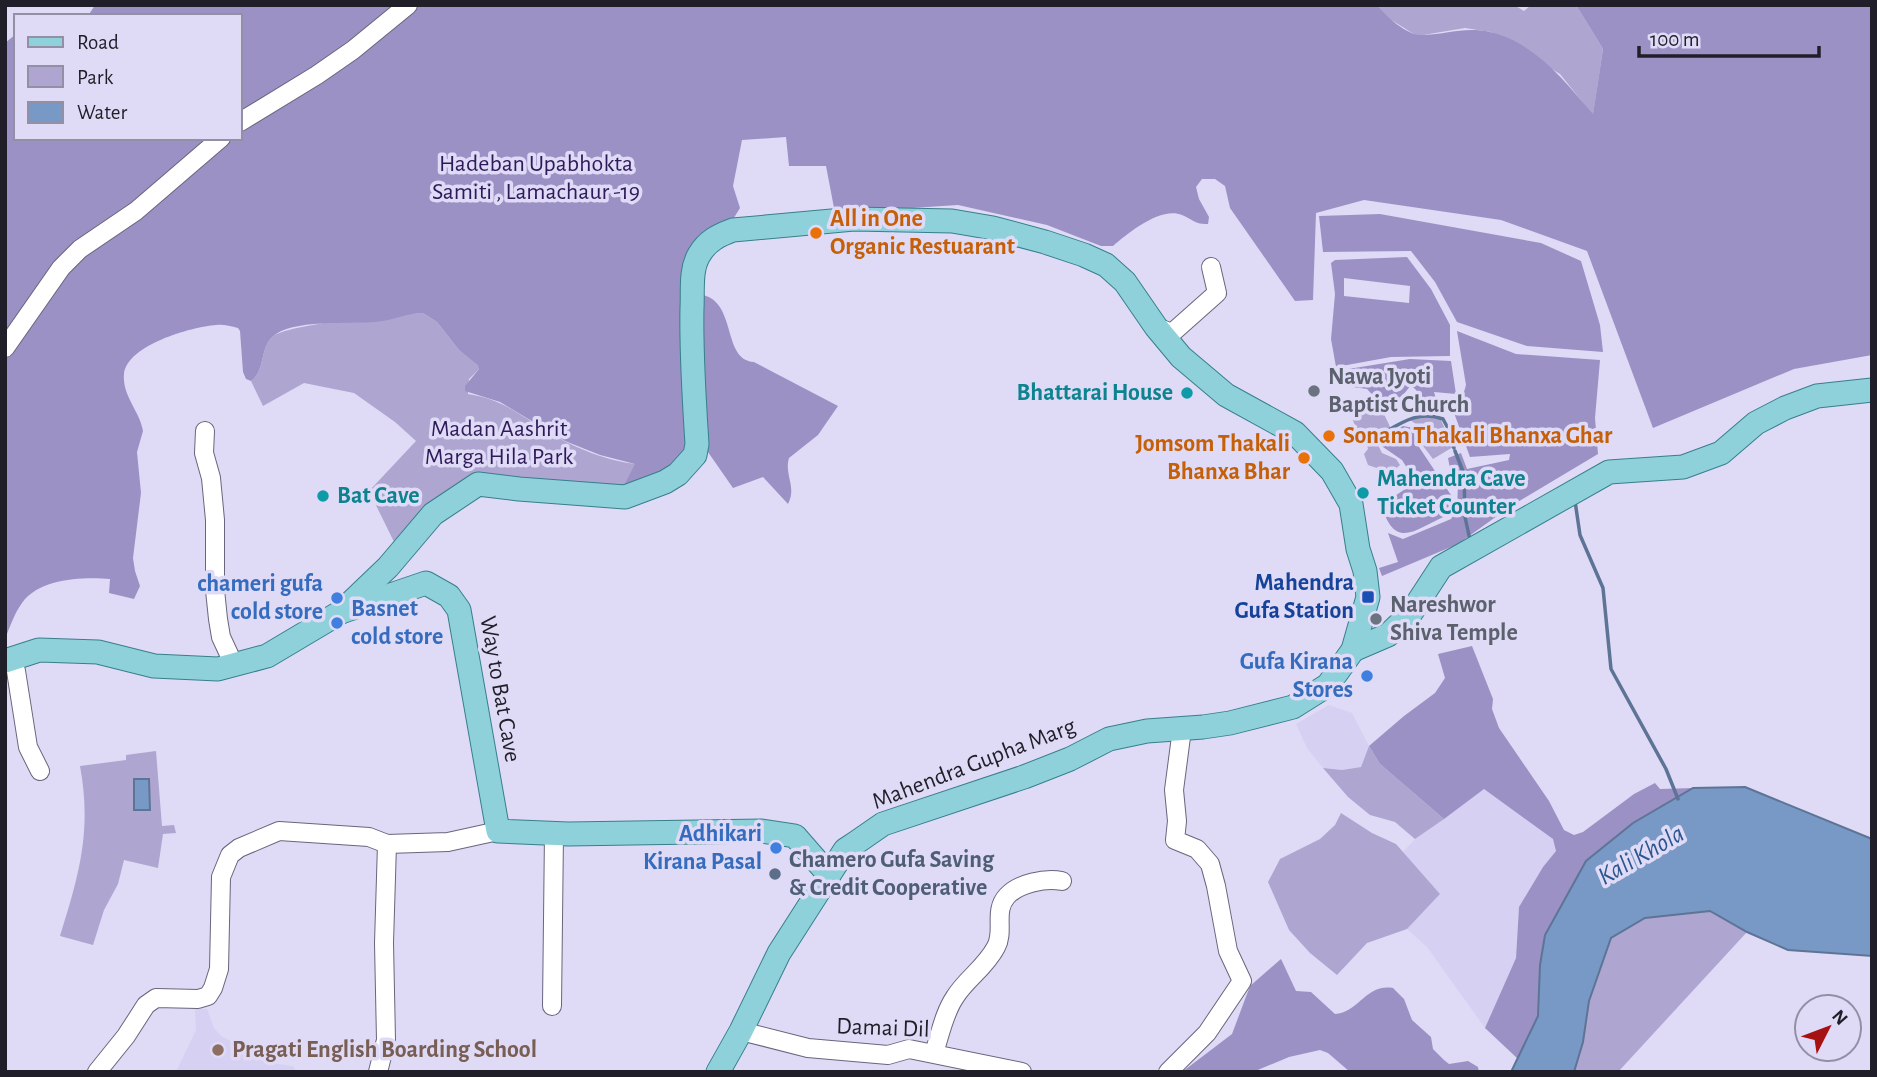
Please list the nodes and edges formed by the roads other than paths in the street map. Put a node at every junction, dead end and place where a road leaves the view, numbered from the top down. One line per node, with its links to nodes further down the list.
1 (408, 5): 2 (street)
2 (242, 121)
3 (219, 140): 6 (street)
4 (1211, 267): 5 (street)
5 (1156, 327): 9 (main road); 12 (main road)
6 (5, 348)
7 (1872, 390): 12 (main road)
8 (205, 431): 14 (street)
9 (408, 544): 10 (main road); 11 (main road)
10 (426, 583): 11 (main road); 17 (main road, Way to Bat Cave)
11 (341, 612): 14 (main road)
12 (1353, 650): 15 (main road, Mahendra Gupha Marg)
13 (8, 659): 14 (main road); 16 (street)
14 (234, 665)
15 (1182, 729): 21 (main road, Mahendra Gupha Marg); 31 (street)
16 (40, 771)
17 (498, 831): 18 (main road); 20 (street)
18 (554, 834): 19 (main road); 24 (street)
19 (794, 836): 21 (main road); 22 (main road)
20 (387, 844): 28 (street); 29 (street)
21 (845, 850): 22 (main road, Mahendra Gupha Marg)
22 (829, 875): 25 (main road, Mahendra Gupha Marg)
23 (1062, 881): 26 (street)
24 (552, 1006)
25 (741, 1031): 26 (street, Damai Dil); 30 (main road, Mahendra Gupha Marg)
26 (934, 1053): 27 (street, Damai Dil)
27 (1016, 1071)
28 (97, 1072)
29 (378, 1072)
30 (718, 1072)
31 (1168, 1072)

